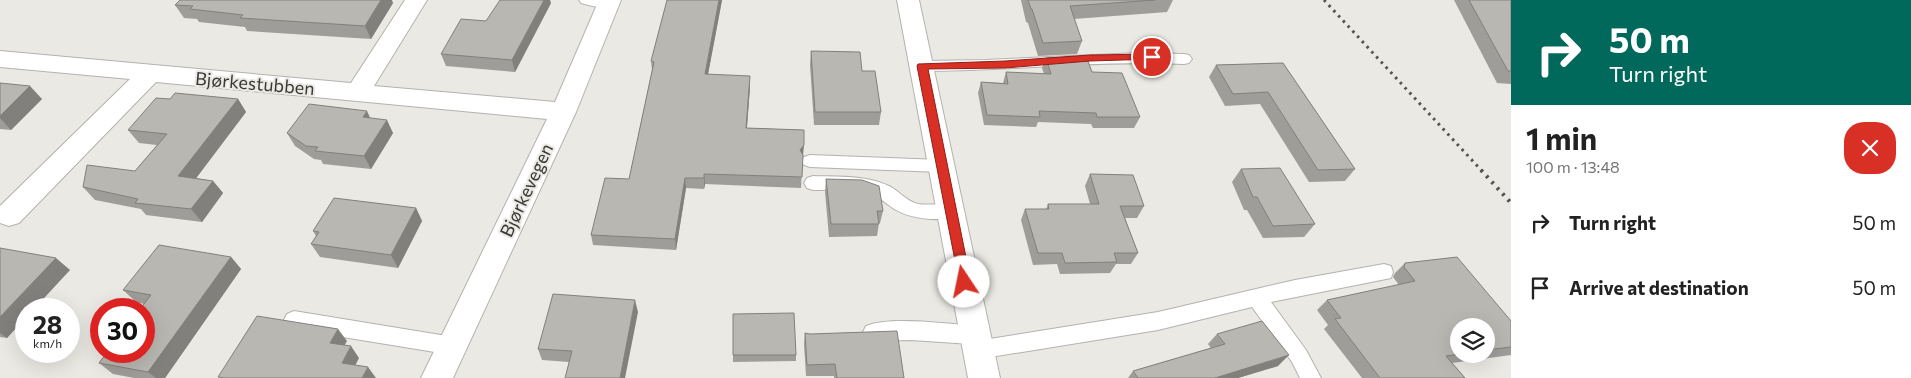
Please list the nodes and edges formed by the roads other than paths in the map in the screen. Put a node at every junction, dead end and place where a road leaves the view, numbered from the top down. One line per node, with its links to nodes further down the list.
1 (416, 0): 8 (street)
2 (908, 0): 6 (street)
3 (602, 1): 9 (street, Bjørkevegen)
4 (0, 58): 7 (street, Bjørkestubben)
5 (1184, 59): 6 (lane)
6 (922, 66): 11 (street)
7 (151, 73): 8 (street, Bjørkestubben); 14 (street)
8 (358, 92): 9 (street, Bjørkestubben)
9 (562, 112): 20 (street, Bjørkevegen)
10 (810, 161): 11 (lane)
11 (941, 166): 13 (street)
12 (813, 183): 13 (lane)
13 (950, 211): 19 (street)
14 (9, 215)
15 (1384, 272): 16 (lane)
16 (1256, 297): 19 (lane); 23 (lane)
17 (294, 320): 20 (lane)
18 (855, 333): 19 (lane)
19 (976, 342): 22 (street)
20 (453, 346): 21 (street, Bjørkevegen)
21 (437, 378)
22 (984, 378)
23 (1311, 378)

